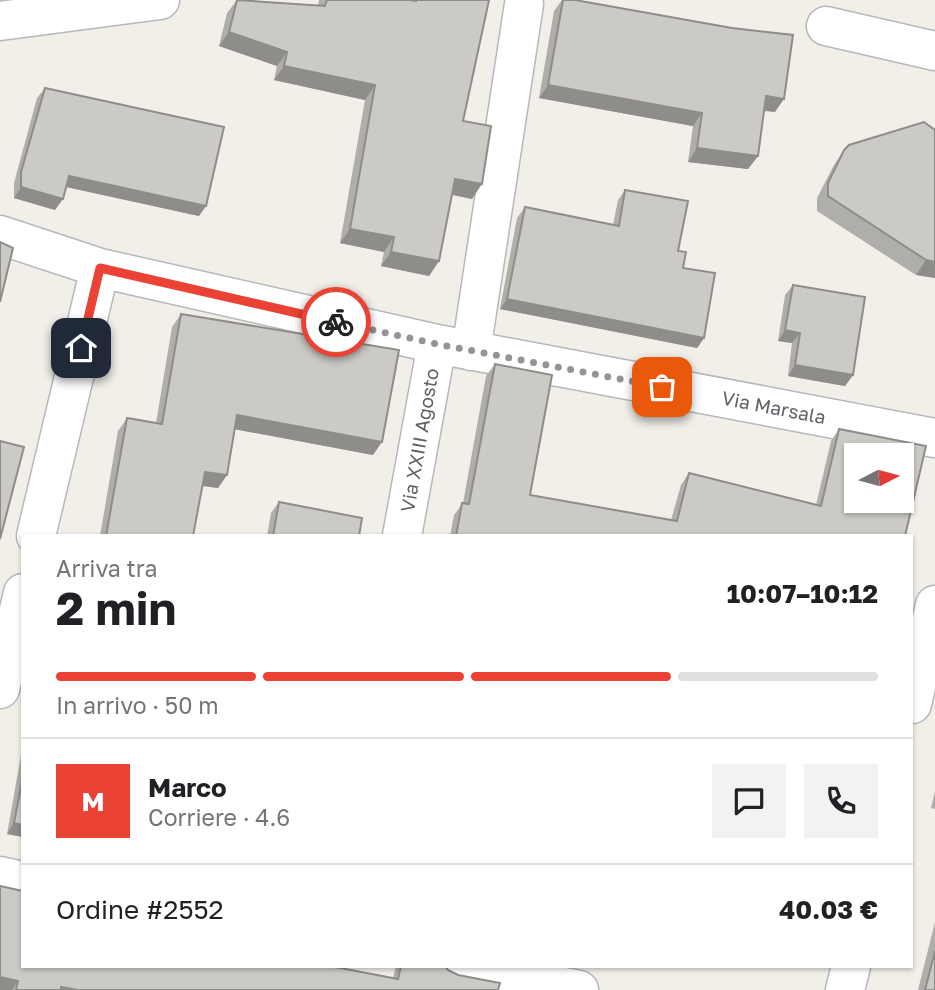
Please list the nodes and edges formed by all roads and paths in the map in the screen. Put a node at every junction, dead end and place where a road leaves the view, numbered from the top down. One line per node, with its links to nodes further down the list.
1 (160, 0): 3 (street)
2 (524, 4): 8 (street, Via XXIII Agosto)
3 (0, 21)
4 (826, 26): 5 (street)
5 (935, 51)
6 (0, 235): 7 (street, Via Marsala)
7 (100, 268): 8 (street, Via Marsala); 10 (street)
8 (454, 348): 9 (street, Via Marsala); 11 (street, Via XXIII Agosto)
9 (935, 438)
10 (36, 534)
11 (403, 534)
12 (21, 601): 14 (street)
13 (935, 605): 15 (street)
14 (0, 688)
15 (913, 701)
16 (0, 876): 17 (street)
17 (21, 881)
18 (464, 968): 20 (street)
19 (850, 968): 21 (street)
20 (579, 990)
21 (845, 990)

